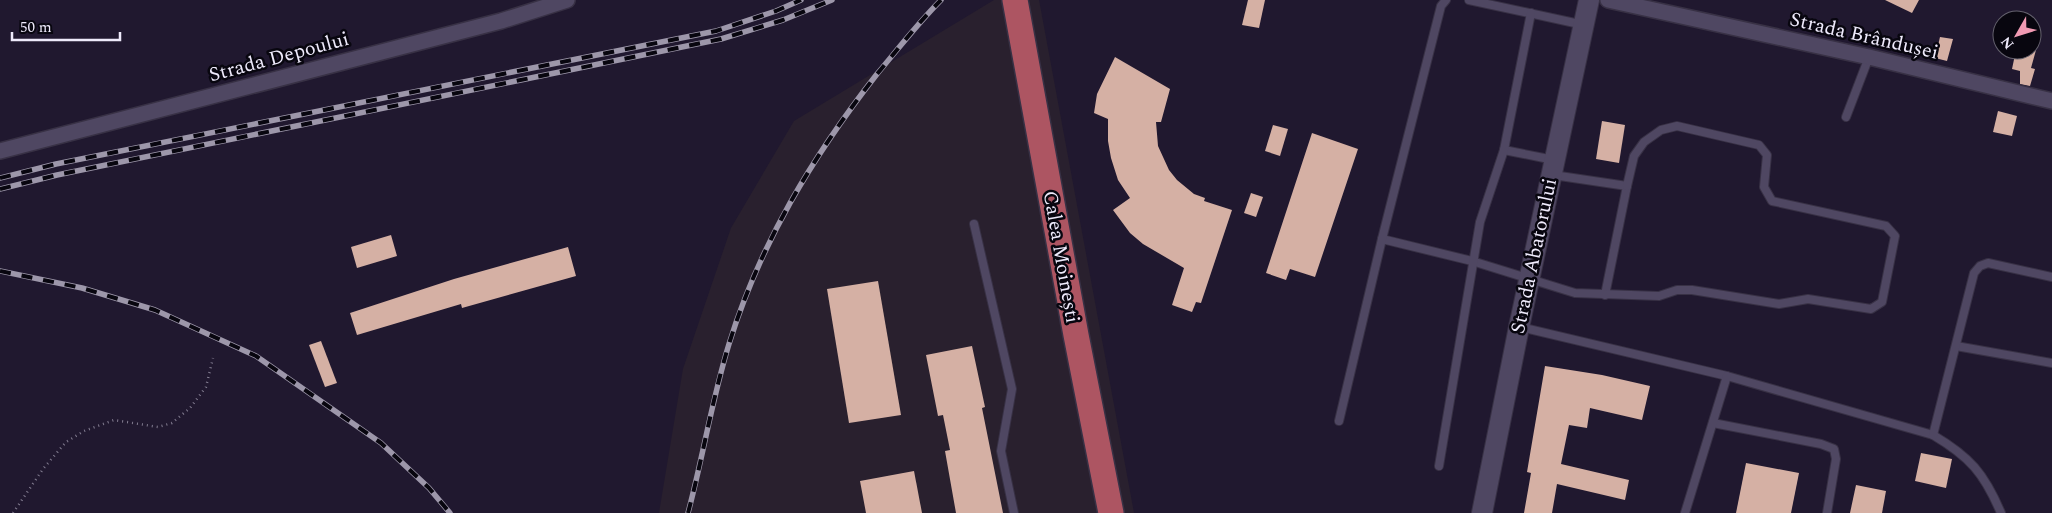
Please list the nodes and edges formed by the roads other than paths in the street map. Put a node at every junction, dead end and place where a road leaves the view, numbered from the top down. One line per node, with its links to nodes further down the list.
1 (567, 0): 13 (street, Strada Depoului)
2 (1015, 0): 31 (main road, Calea Moinești)
3 (1446, 0): 17 (lane)
4 (1470, 0): 7 (lane)
5 (1589, 0): 8 (street, Strada Abatorului)
6 (1608, 0): 9 (street, Strada Brândușei)
7 (1531, 13): 8 (lane); 12 (lane)
8 (1584, 25): 14 (street, Strada Abatorului)
9 (1869, 57): 10 (street, Strada Brândușei); 11 (lane)
10 (2052, 101)
11 (1846, 117)
12 (1504, 150): 14 (lane); 18 (lane)
13 (0, 151)
14 (1553, 167): 15 (lane); 20 (street, Strada Abatorului)
15 (1627, 186): 21 (lane); 21 (lane)
16 (974, 224): 30 (lane)
17 (1382, 239): 18 (lane); 26 (lane)
18 (1472, 262): 20 (lane); 29 (lane)
19 (2052, 277): 23 (lane)
20 (1530, 279): 21 (lane); 22 (street, Strada Abatorului)
21 (1605, 295)
22 (1518, 327): 25 (lane); 32 (street, Strada Abatorului)
23 (1956, 346): 24 (lane); 28 (lane)
24 (2052, 363)
25 (1727, 376): 27 (lane); 28 (lane)
26 (1339, 421)
27 (1713, 423): 33 (lane); 34 (lane)
28 (1933, 435): 35 (lane)
29 (1439, 466)
30 (1014, 513)
31 (1112, 513)
32 (1482, 513)
33 (1685, 513)
34 (1828, 513)
35 (2001, 513)

